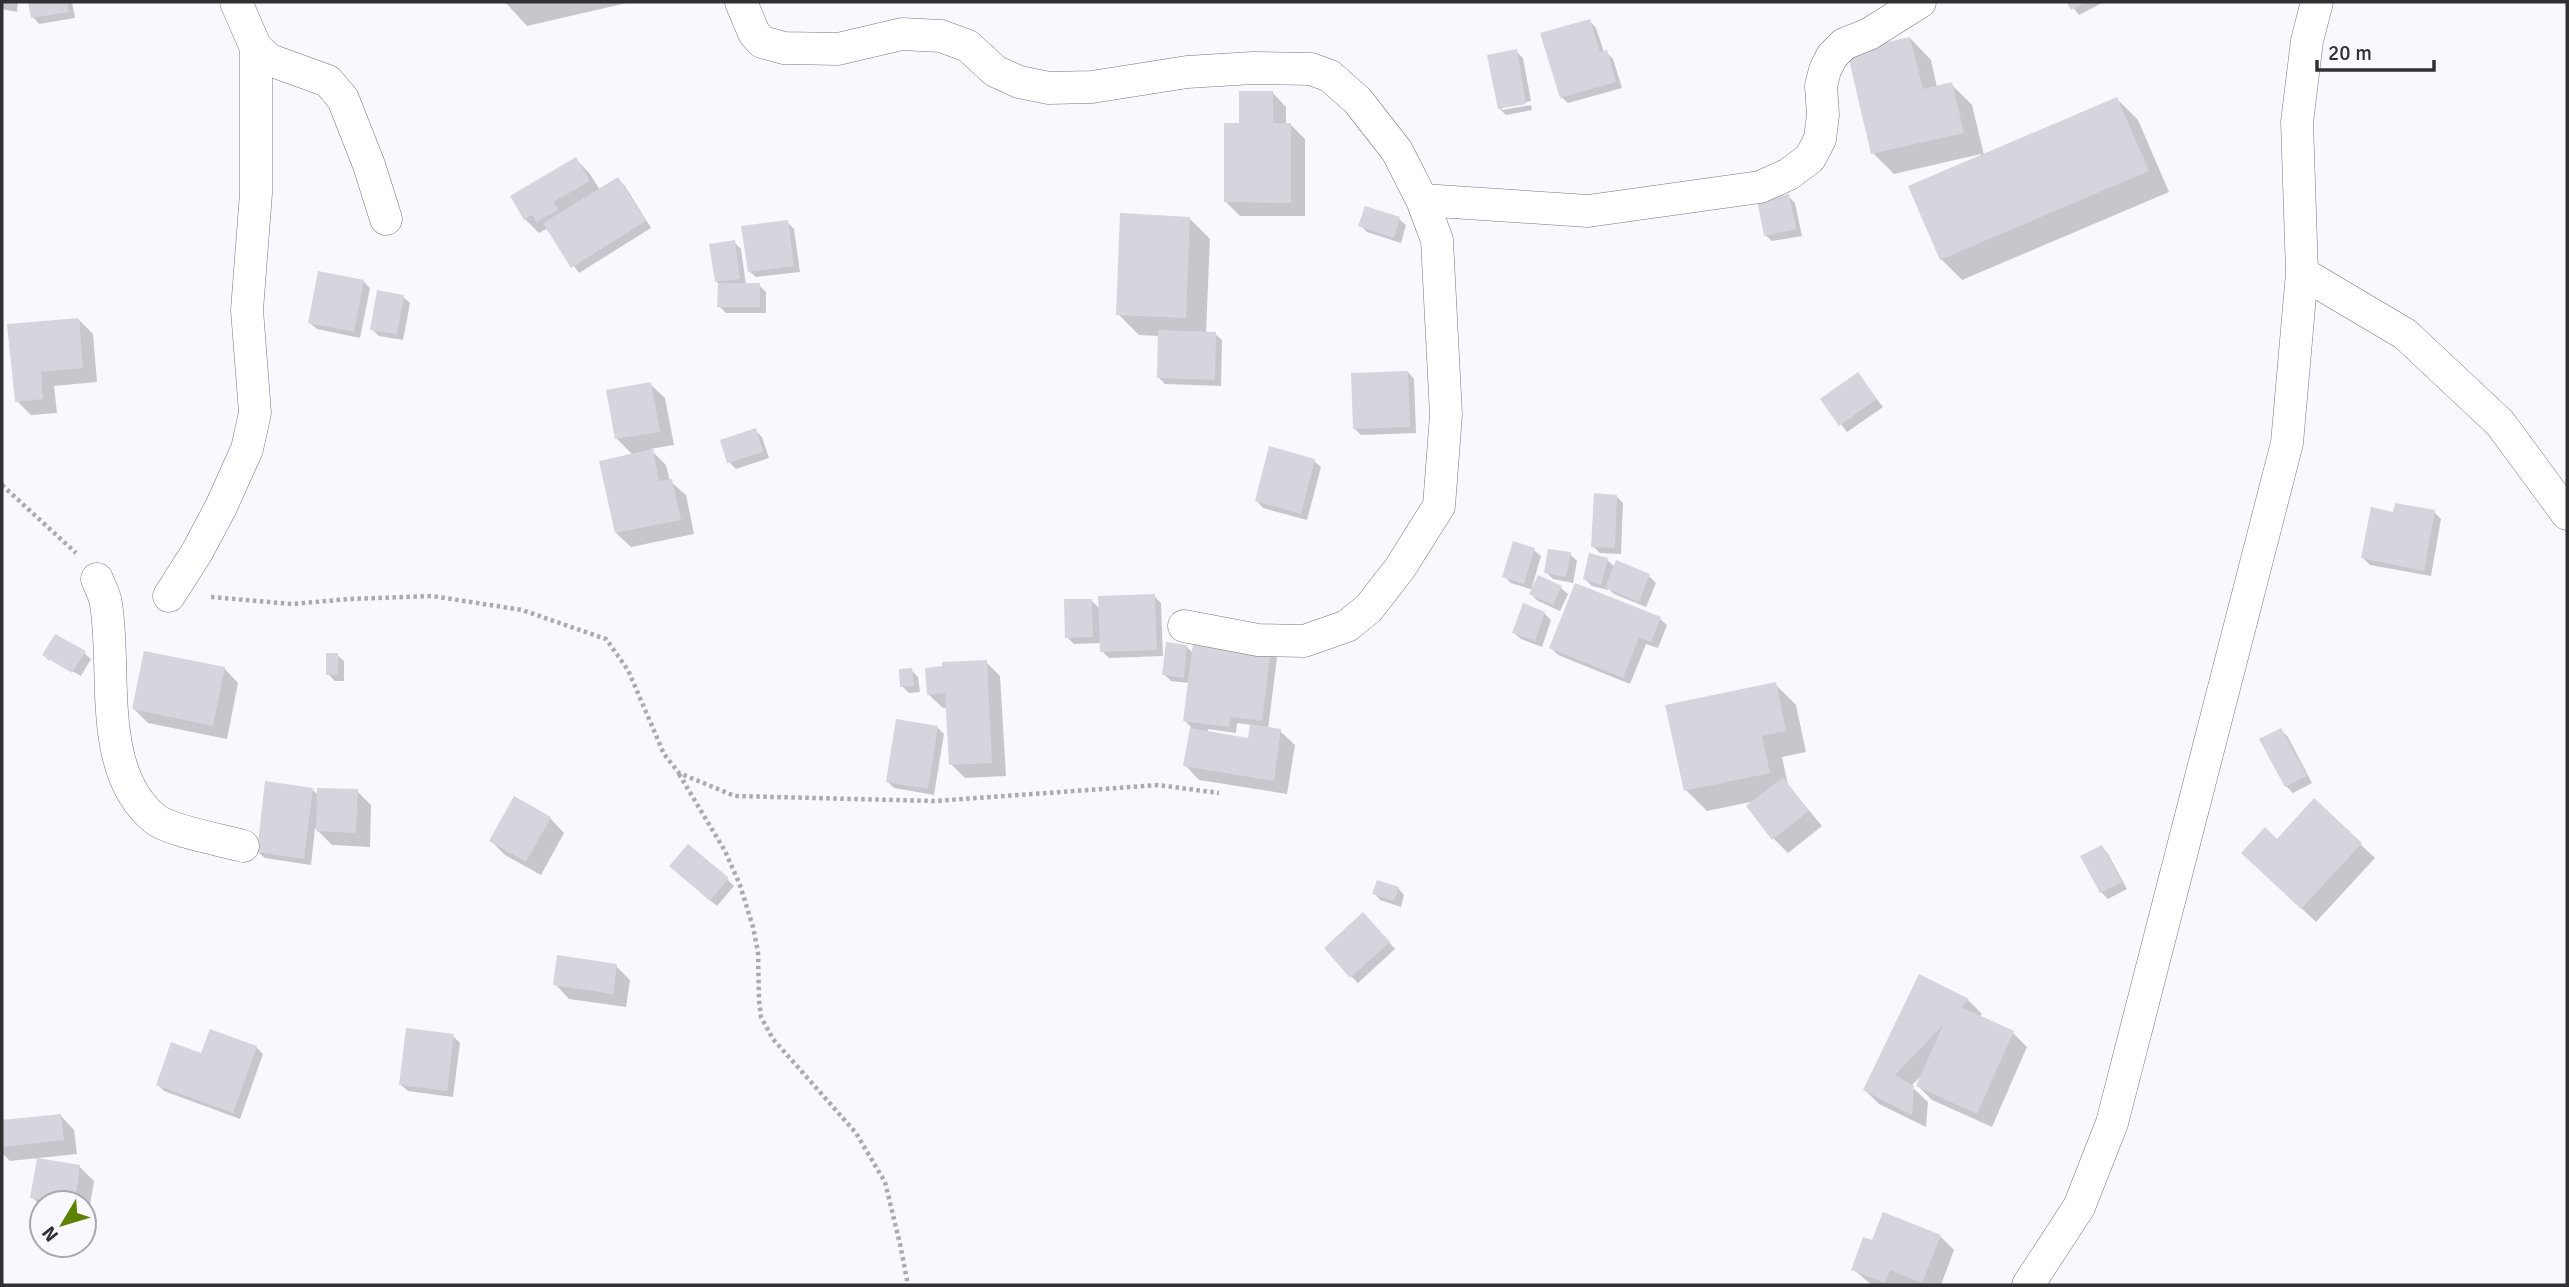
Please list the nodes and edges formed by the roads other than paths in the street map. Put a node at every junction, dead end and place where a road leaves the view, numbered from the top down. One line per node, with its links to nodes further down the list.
1 (236, 2): 5 (street)
2 (741, 2): 6 (street)
3 (1920, 2): 6 (street)
4 (2317, 2): 8 (street)
5 (256, 48): 7 (street); 11 (street)
6 (1422, 200): 12 (street)
7 (386, 219)
8 (2301, 273): 9 (street); 14 (street)
9 (2567, 514)
10 (97, 579): 13 (street)
11 (169, 596)
12 (1184, 626)
13 (243, 846)
14 (2028, 1285)

